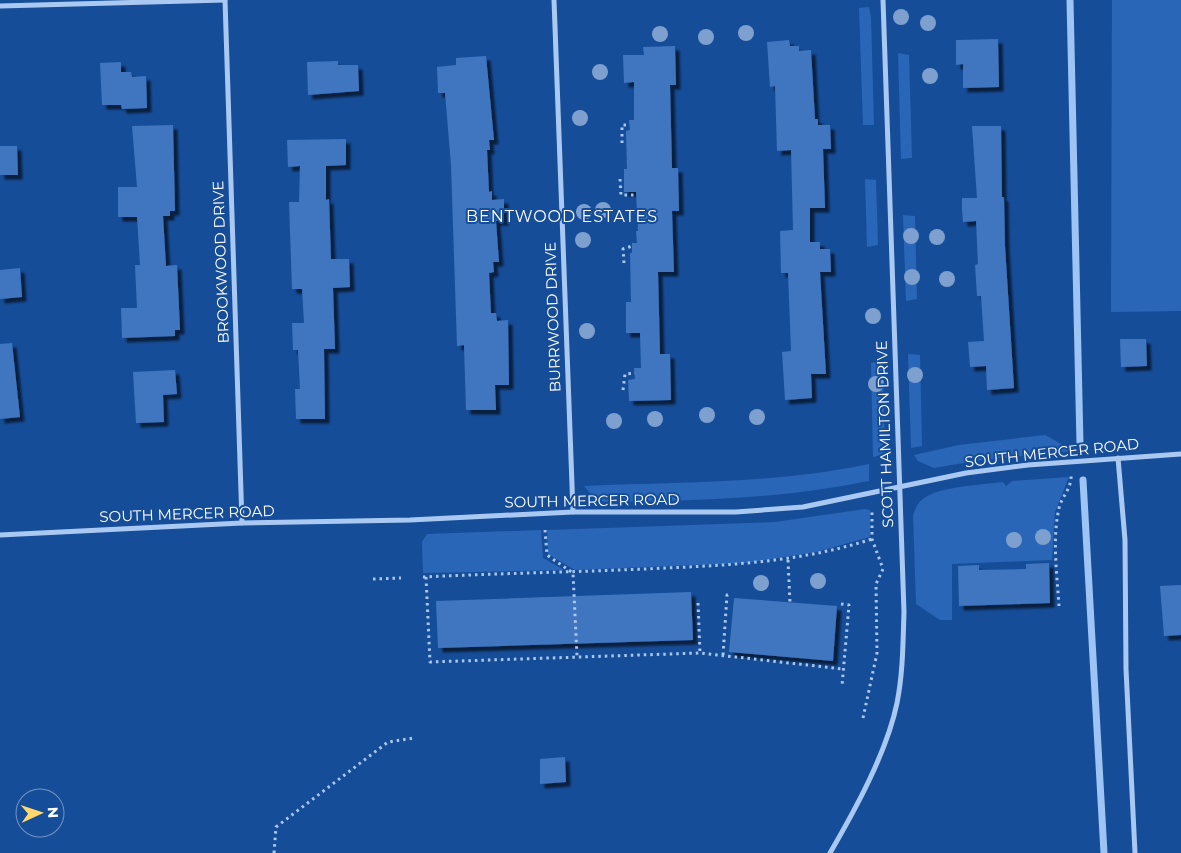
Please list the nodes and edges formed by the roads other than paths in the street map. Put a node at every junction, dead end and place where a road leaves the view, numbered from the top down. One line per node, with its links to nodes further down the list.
1 (225, 0): 4 (street); 9 (street, BROOKWOOD DRIVE)
2 (554, 0): 8 (street, BURRWOOD DRIVE)
3 (883, 0): 7 (street, SCOTT HAMILTON DRIVE)
4 (0, 6)
5 (1181, 454): 6 (street, SOUTH MERCER ROAD)
6 (1118, 458): 7 (street, SOUTH MERCER ROAD); 12 (street)
7 (900, 487): 8 (street, SOUTH MERCER ROAD); 11 (street, SCOTT HAMILTON DRIVE)
8 (573, 512): 9 (street, SOUTH MERCER ROAD)
9 (242, 523): 10 (street, SOUTH MERCER ROAD)
10 (0, 535)
11 (830, 853)
12 (1135, 853)

